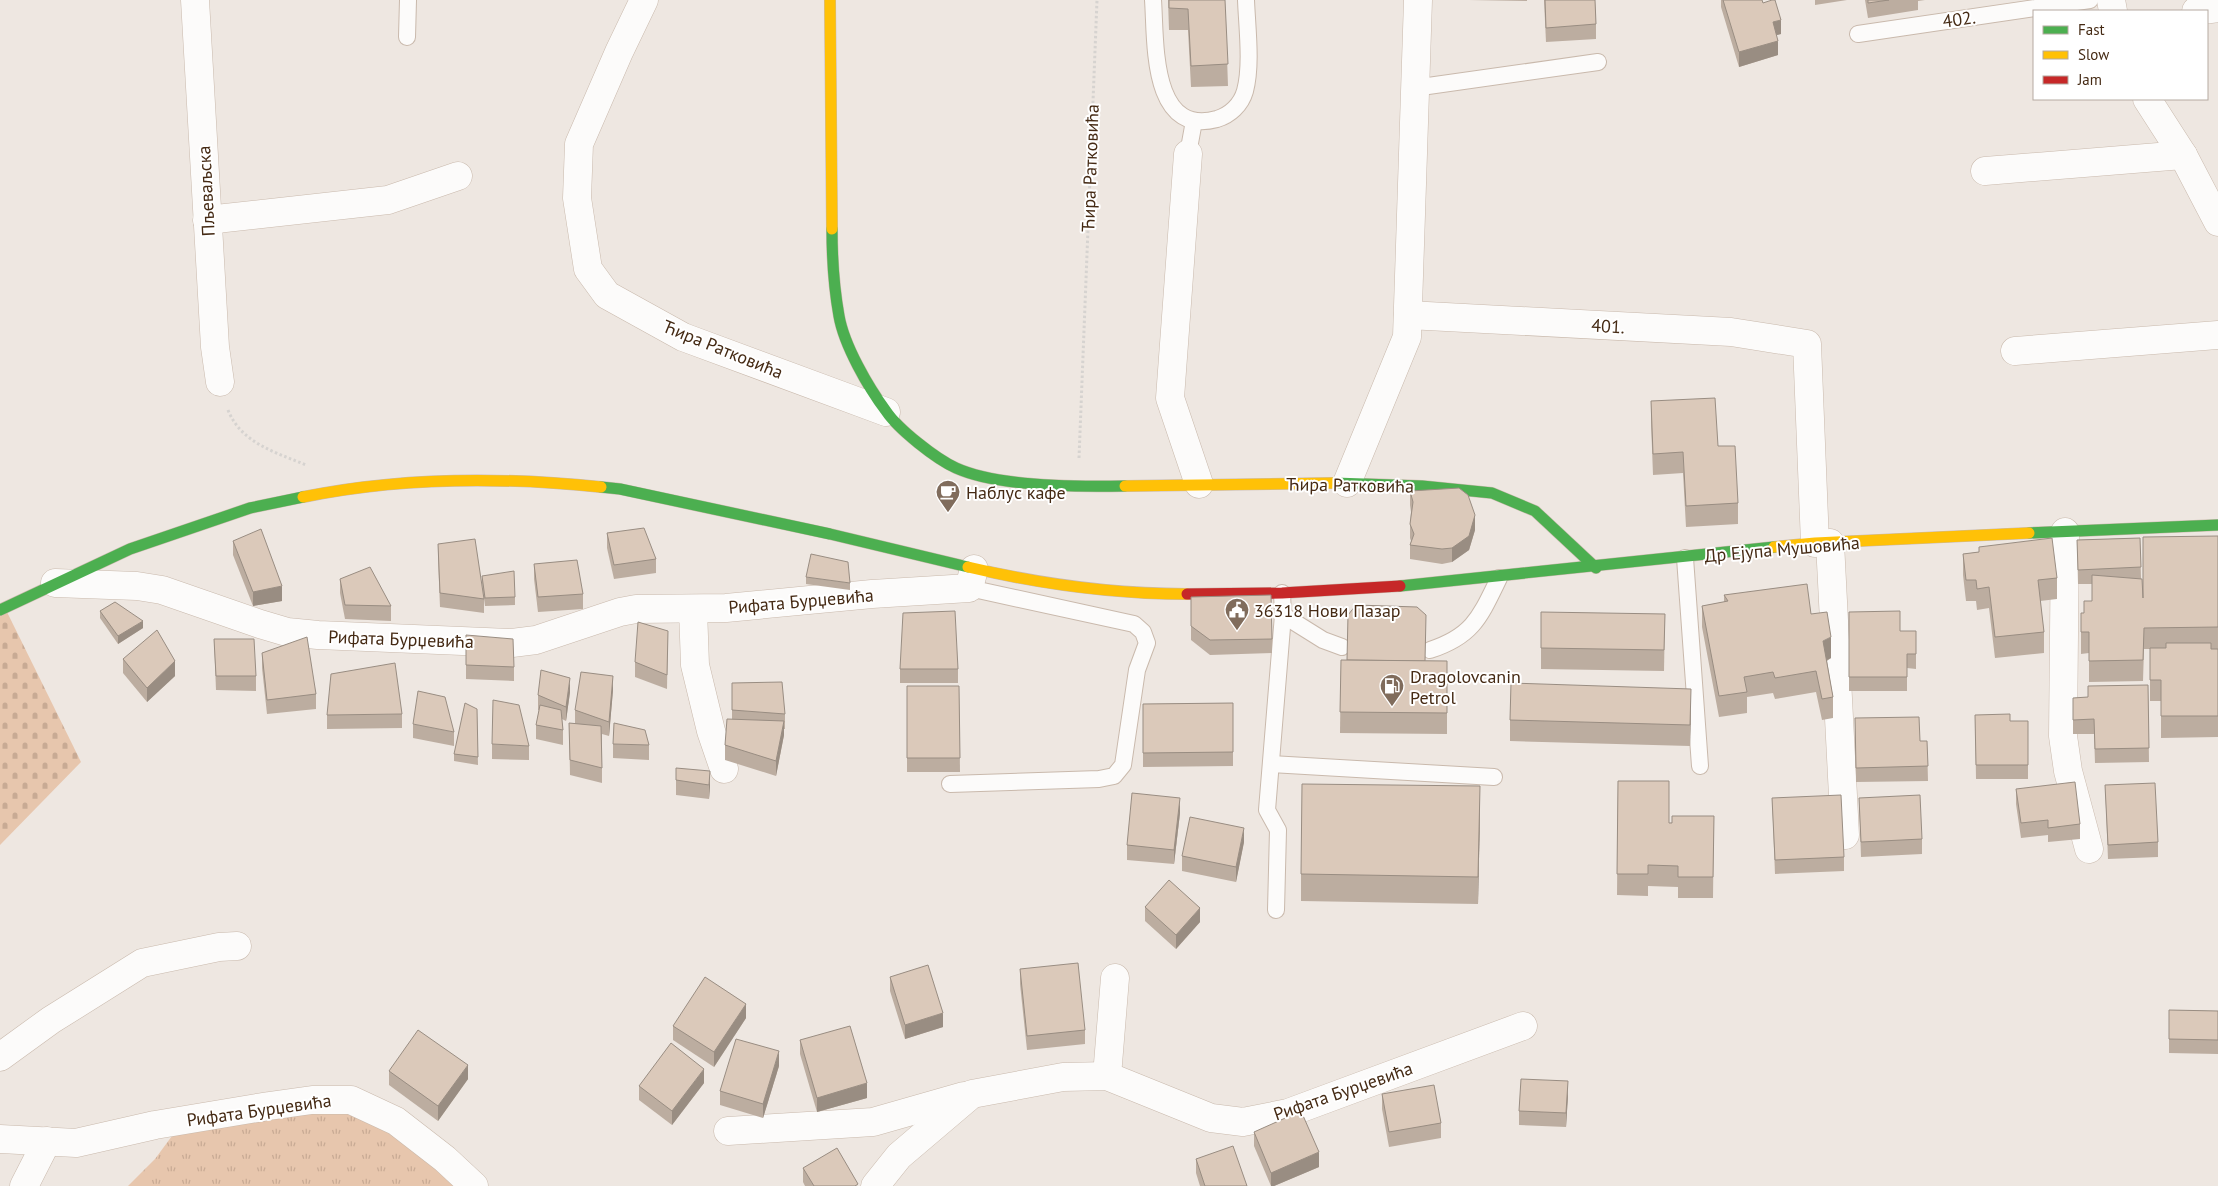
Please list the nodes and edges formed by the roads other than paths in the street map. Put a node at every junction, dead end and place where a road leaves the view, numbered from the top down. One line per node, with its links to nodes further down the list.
1 (195, 0): 21 (street, Пљеваљска)
2 (408, 0): 12 (lane)
3 (644, 0): 27 (street, Ћира Ратковића)
4 (830, 0): 27 (main road, Ћира Ратковића)
5 (1153, 0): 16 (lane)
6 (1246, 0): 16 (lane)
7 (1418, 0): 14 (street)
8 (2090, 0): 11 (lane, 402.)
9 (2218, 8): 10 (street)
10 (2203, 10)
11 (1858, 34)
12 (408, 38)
13 (1598, 62): 14 (lane)
14 (1414, 88): 23 (street)
15 (2149, 100): 18 (street)
16 (1194, 121): 17 (lane)
17 (1188, 154): 29 (street)
18 (2182, 155): 19 (street); 22 (street)
19 (1985, 171)
20 (458, 176): 21 (street)
21 (208, 220): 26 (street, Пљеваљска)
22 (2218, 222)
23 (1408, 315): 28 (street); 32 (street, 401.)
24 (2218, 335): 25 (street)
25 (2015, 351)
26 (220, 382)
27 (886, 412): 29 (main road, Ћира Ратковића)
28 (1347, 483): 29 (main road, Ћира Ратковића); 34 (main road, Ћира Ратковића)
29 (1199, 484)
30 (2218, 525): 31 (main road, Др Ејупа Мушовића)
31 (2065, 532): 32 (main road, Др Ејупа Мушовића); 50 (street)
32 (1823, 543): 33 (main road, Др Ејупа Мушовића); 49 (street)
33 (1684, 558): 34 (main road, Др Ејупа Мушовића); 45 (lane)
34 (1596, 568): 35 (main road, Др Ејупа Мушовића)
35 (1499, 578): 38 (main road, Рифата Бурџевића); 43 (lane)
36 (972, 579): 37 (main road, Рифата Бурџевића); 38 (main road, Рифата Бурџевића); 39 (street, Рифата Бурџевића); 48 (lane)
37 (55, 583): 39 (street, Рифата Бурџевића); 40 (main road, Рифата Бурџевића)
38 (1282, 593): 41 (lane)
39 (693, 609): 46 (street)
40 (0, 610)
41 (1283, 615): 42 (lane); 44 (lane)
42 (1342, 647)
43 (1430, 650)
44 (1271, 764): 47 (lane); 51 (lane)
45 (1700, 766)
46 (724, 769)
47 (1494, 777)
48 (950, 784)
49 (1845, 835)
50 (2088, 849)
51 (1276, 910)
52 (237, 946): 55 (street)
53 (1115, 978): 56 (street)
54 (1522, 1026): 56 (street, Рифата Бурџевића)
55 (0, 1057)
56 (1107, 1076): 57 (street, Рифата Бурџевића)
57 (972, 1094): 58 (street); 63 (street, Рифата Бурџевића)
58 (728, 1131)
59 (0, 1139): 60 (street, Рифата Бурџевића)
60 (47, 1141): 61 (street); 62 (street, Рифата Бурџевића)
61 (24, 1186)
62 (474, 1186)
63 (875, 1186)

